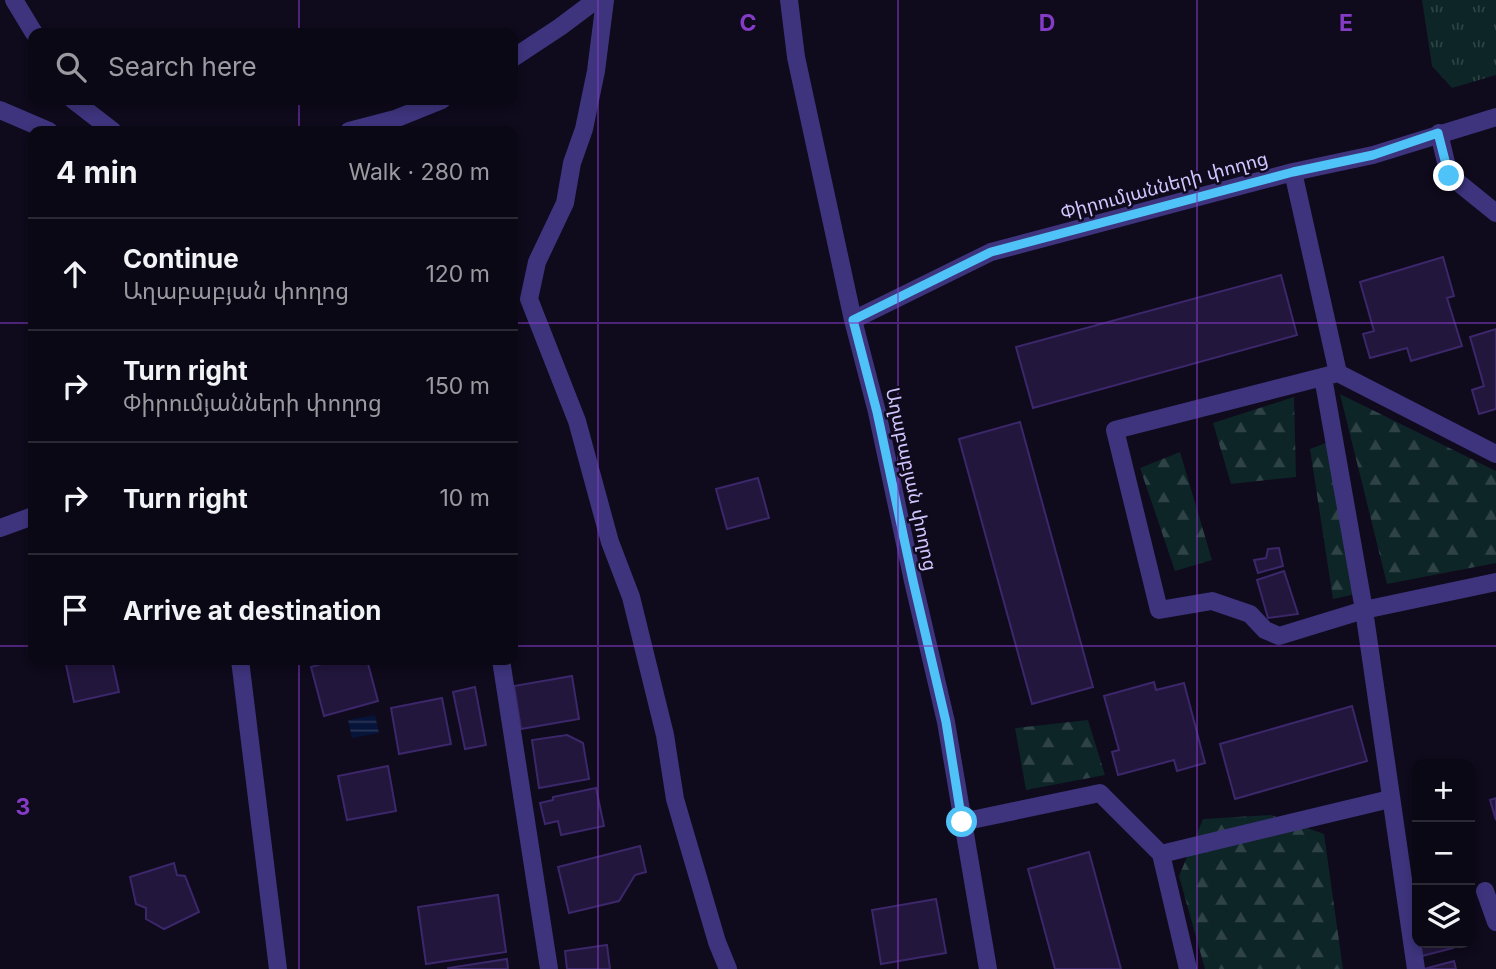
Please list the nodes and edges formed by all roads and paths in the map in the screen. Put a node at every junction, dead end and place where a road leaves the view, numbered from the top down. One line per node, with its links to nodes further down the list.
1 (14, 0): 5 (street)
2 (596, 0): 6 (street)
3 (605, 0): 33 (street)
4 (789, 0): 17 (street, Աղաբաբյան փողոց)
5 (31, 28)
6 (518, 55)
7 (79, 105): 12 (street)
8 (430, 105): 13 (street)
9 (0, 110): 11 (street)
10 (1496, 117): 14 (street, Փիրումյանների փողոց)
11 (37, 126)
12 (107, 126)
13 (368, 126)
14 (1438, 133): 15 (street, Փիրումյանների փողոց); 16 (street)
15 (1293, 172): 17 (street, Փիրումյանների փողոց); 18 (street)
16 (1496, 213)
17 (853, 320): 27 (street, Աղաբաբյան փողոց)
18 (1331, 375): 19 (street); 23 (street); 23 (street)
19 (1496, 454)
20 (28, 518): 21 (street)
21 (0, 528)
22 (1496, 582): 23 (street)
23 (1364, 610): 26 (street)
24 (241, 665): 31 (street)
25 (501, 665): 32 (street)
26 (1390, 799): 28 (street); 36 (street)
27 (962, 822): 28 (street); 34 (street, Աղաբաբյան փողոց)
28 (1161, 854): 35 (street)
29 (1485, 891): 30 (street)
30 (1496, 922)
31 (278, 969)
32 (550, 969)
33 (729, 969)
34 (988, 969)
35 (1188, 969)
36 (1416, 969)

